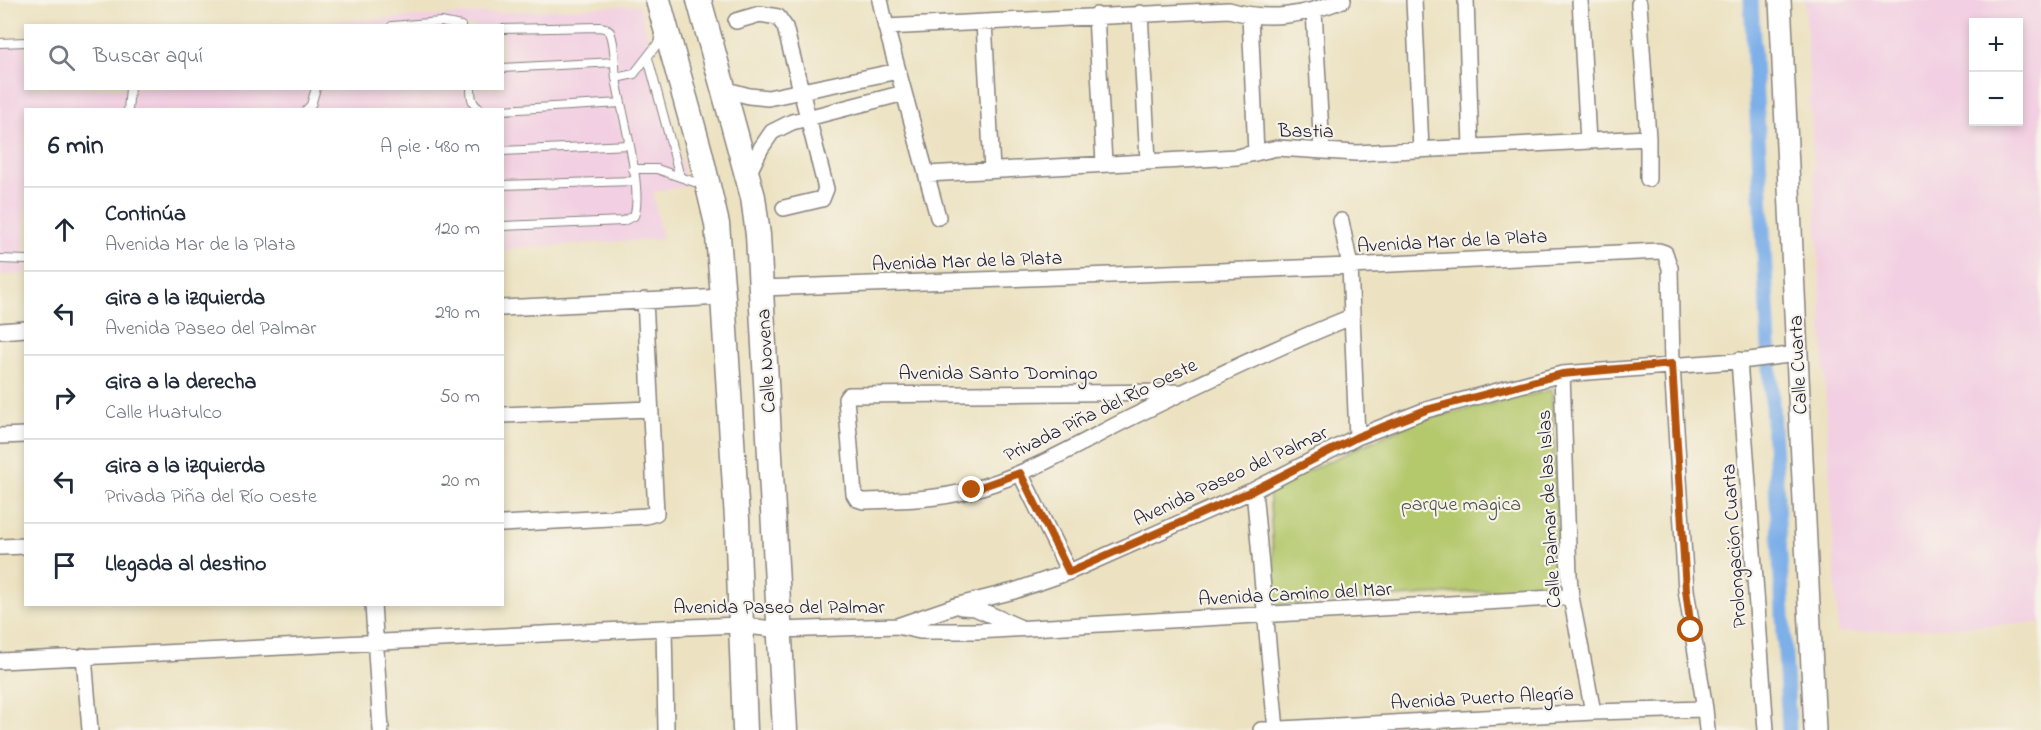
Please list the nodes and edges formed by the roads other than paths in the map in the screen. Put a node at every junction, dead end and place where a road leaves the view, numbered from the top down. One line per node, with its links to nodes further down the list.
1 (658, 0): 20 (main road, Calle Novena)
2 (699, 0): 28 (main road, Calle Novena)
3 (880, 0): 18 (street)
4 (1343, 0): 10 (street)
5 (1414, 0): 45 (street)
6 (1466, 0): 43 (street)
7 (1580, 0): 41 (street)
8 (1780, 0): 73 (street, Calle Cuarta)
9 (1639, 4): 40 (street)
10 (1314, 11): 13 (street); 44 (street)
11 (1140, 13): 12 (street); 13 (street); 48 (street)
12 (1096, 15): 15 (street); 49 (street)
13 (1250, 16): 47 (street)
14 (736, 21): 32 (street)
15 (984, 22): 18 (street); 51 (street)
16 (416, 24): 17 (lane)
17 (451, 24)
18 (886, 27): 26 (street)
19 (504, 29): 24 (lane)
20 (667, 32): 23 (lane); 58 (main road, Calle Novena)
21 (24, 42): 22 (lane)
22 (0, 43)
23 (648, 58): 27 (lane); 54 (lane)
24 (615, 62): 25 (lane); 27 (lane)
25 (504, 68)
26 (898, 71): 32 (street); 33 (street)
27 (616, 78): 34 (lane)
28 (723, 89): 32 (street); 53 (main road, Calle Novena)
29 (130, 90): 35 (lane)
30 (315, 90): 36 (lane)
31 (471, 90): 37 (lane)
32 (802, 92): 39 (street)
33 (904, 93): 39 (street); 52 (street)
34 (621, 103): 38 (lane); 42 (lane)
35 (128, 108)
36 (308, 108)
37 (479, 108)
38 (504, 110)
39 (808, 117): 53 (street); 59 (street)
40 (1648, 138): 41 (street, Bastia); 55 (street)
41 (1588, 141): 43 (street, Bastia)
42 (629, 144): 46 (lane); 50 (lane)
43 (1471, 147): 45 (street, Bastia)
44 (1322, 150): 45 (street, Bastia); 47 (street, Bastia)
45 (1421, 150)
46 (504, 151)
47 (1256, 153): 48 (street, Bastia)
48 (1148, 161): 49 (street, Bastia)
49 (1104, 163): 51 (street, Bastia)
50 (633, 169): 54 (lane); 56 (lane)
51 (992, 170): 52 (street, Bastia)
52 (927, 174): 60 (street)
53 (747, 176): 66 (main road, Calle Novena)
54 (680, 177): 58 (lane)
55 (1648, 179)
56 (634, 181): 57 (lane); 62 (lane)
57 (504, 185)
58 (708, 187): 67 (main road, Calle Novena)
59 (784, 208)
60 (938, 217)
61 (1341, 221): 65 (street)
62 (504, 226)
63 (0, 259): 64 (lane)
64 (24, 260)
65 (1350, 266): 66 (street, Avenida Mar de la Plata); 70 (street); 75 (street, Avenida Mar de la Plata)
66 (762, 288): 99 (main road, Calle Novena)
67 (723, 297): 68 (street); 95 (main road, Calle Novena)
68 (645, 300): 69 (street); 78 (street)
69 (504, 308)
70 (1351, 317): 77 (street, Privada Piña del Río Oeste); 82 (street)
71 (24, 329): 72 (street)
72 (0, 330)
73 (1790, 355): 74 (street, Avenida Paseo del Palmar); 114 (street, Calle Cuarta)
74 (1744, 360): 75 (street, Avenida Paseo del Palmar); 113 (street, Prolongación Cuarta)
75 (1672, 364): 76 (street, Avenida Paseo del Palmar); 103 (street, Avenida Mar de la Plata)
76 (1562, 374): 82 (street, Avenida Paseo del Palmar); 91 (street, Calle Palmar de las Islas)
77 (1184, 392): 83 (street, Privada Piña del Río Oeste); 85 (street, Avenida Santo Domingo)
78 (650, 409): 79 (street); 86 (street)
79 (504, 415)
80 (24, 435): 81 (street)
81 (0, 436)
82 (1357, 437): 84 (street, Avenida Paseo del Palmar)
83 (1020, 473): 85 (street, Privada Piña del Río Oeste); 89 (street)
84 (1254, 490): 89 (street, Avenida Paseo del Palmar); 94 (street)
85 (856, 499)
86 (504, 524)
87 (24, 546): 88 (street)
88 (0, 547)
89 (1069, 572): 90 (street, Avenida Paseo del Palmar)
90 (1014, 591): 93 (street, Avenida Paseo del Palmar); 98 (street)
91 (1571, 597): 94 (street, Avenida Camino del Mar); 104 (street, Calle Palmar de las Islas)
92 (373, 606): 100 (street)
93 (955, 606): 96 (street, Avenida Paseo del Palmar); 98 (street, Avenida Camino del Mar)
94 (1267, 616): 98 (street, Avenida Camino del Mar); 111 (street)
95 (740, 625): 97 (street, Avenida Paseo del Palmar); 99 (street, Avenida Paseo del Palmar); 108 (main road, Calle Novena)
96 (897, 626): 98 (street, Avenida Camino del Mar); 99 (street, Avenida Paseo del Palmar)
97 (663, 628): 100 (street, Avenida Paseo del Palmar); 107 (street)
98 (1022, 628)
99 (780, 630): 109 (main road, Calle Novena)
100 (375, 642): 101 (street, Avenida Paseo del Palmar); 106 (street)
101 (84, 656): 102 (street, Avenida Paseo del Palmar); 105 (street)
102 (0, 661)
103 (1705, 709): 104 (street, Avenida Puerto Alegría); 112 (street, Avenida Mar de la Plata)
104 (1593, 712): 111 (street, Avenida Puerto Alegría)
105 (90, 730)
106 (381, 730)
107 (666, 730)
108 (745, 730)
109 (785, 730)
110 (1261, 730): 111 (street, Avenida Puerto Alegría)
111 (1276, 730)
112 (1707, 730)
113 (1766, 730)
114 (1815, 730)

